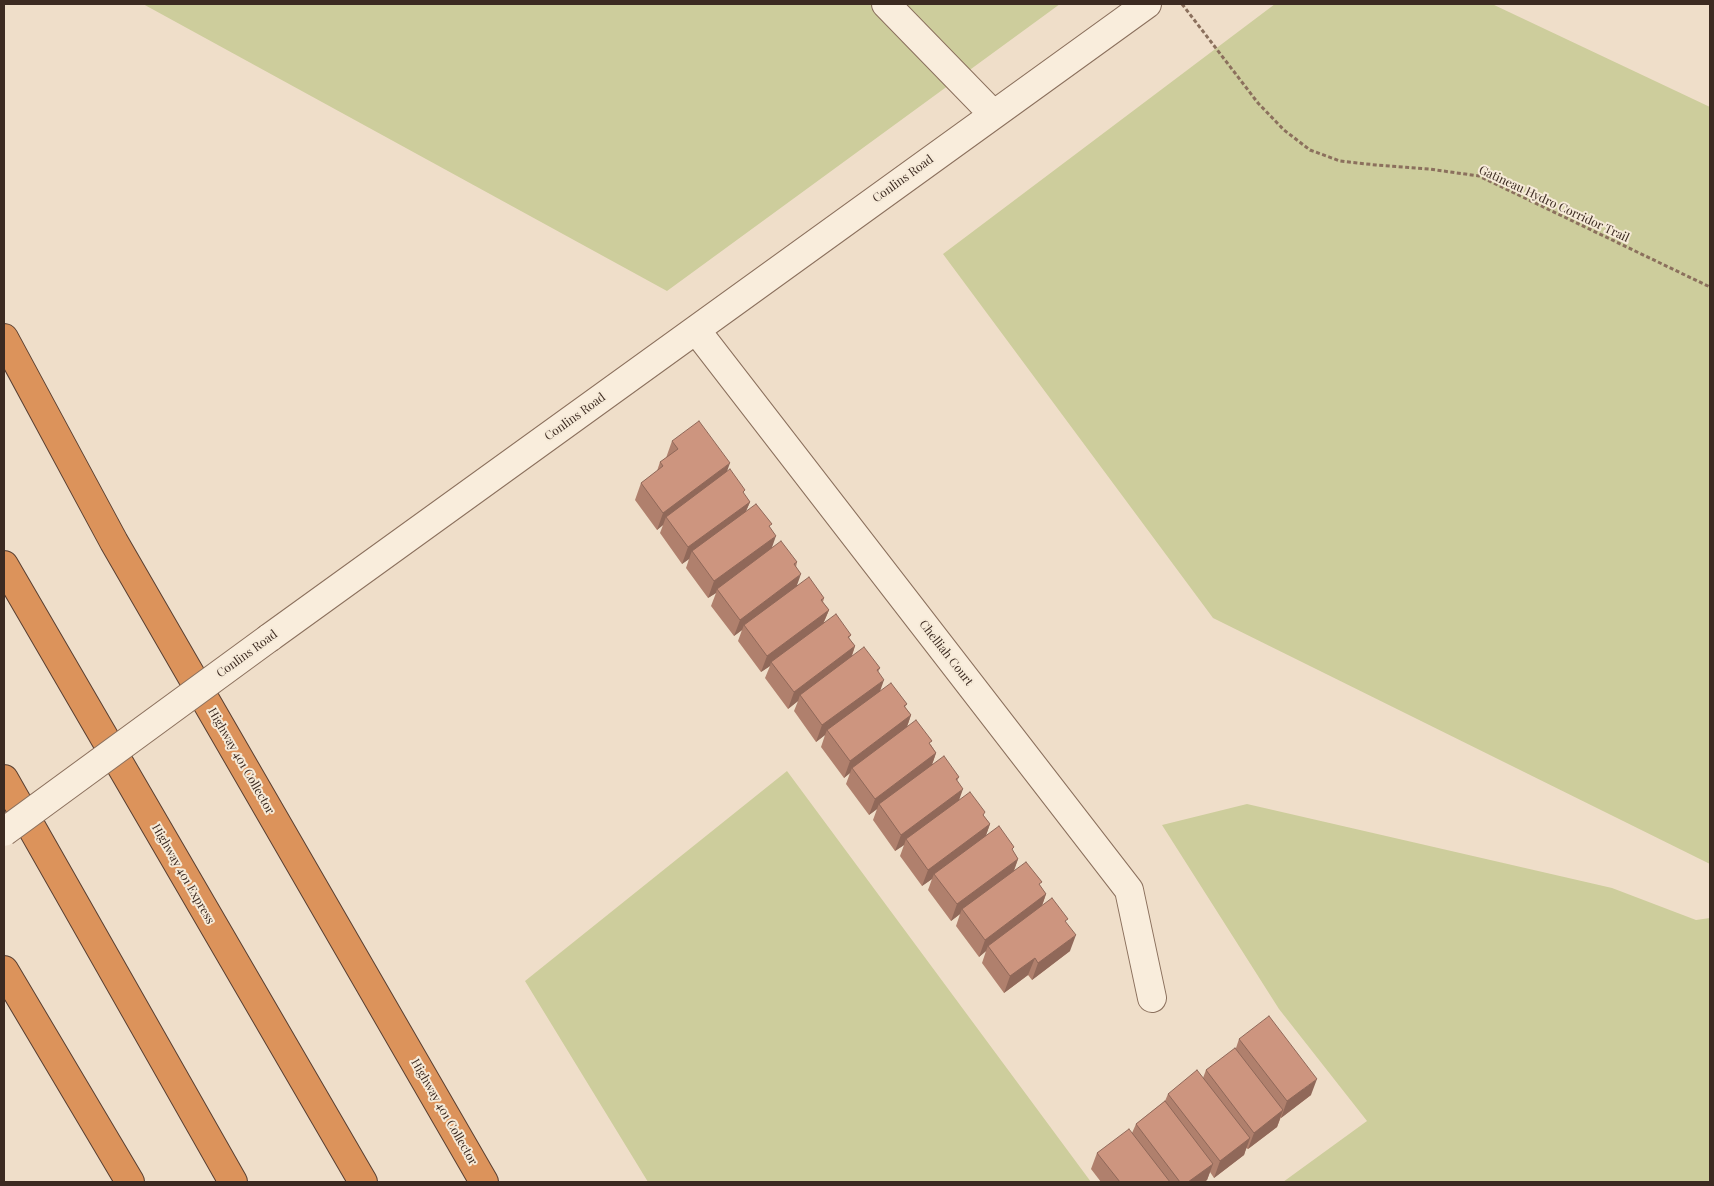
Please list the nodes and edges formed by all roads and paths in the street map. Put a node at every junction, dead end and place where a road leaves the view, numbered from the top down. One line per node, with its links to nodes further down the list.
1 (886, 4): 4 (street)
2 (1147, 4): 4 (street, Conlins Road)
3 (1182, 4): 5 (path, Gatineau Hydro Corridor Trail)
4 (993, 114): 6 (street, Conlins Road)
5 (1710, 287)
6 (696, 330): 10 (street, Conlins Road, bridge); 12 (street, Chelliah Court)
7 (4, 338): 16 (highway, Highway 401 Collector)
8 (4, 565): 15 (highway, Highway 401 Express)
9 (4, 779): 14 (highway)
10 (4, 832)
11 (4, 970): 13 (highway)
12 (1152, 998)
13 (130, 1182)
14 (233, 1182)
15 (363, 1182)
16 (484, 1182)

